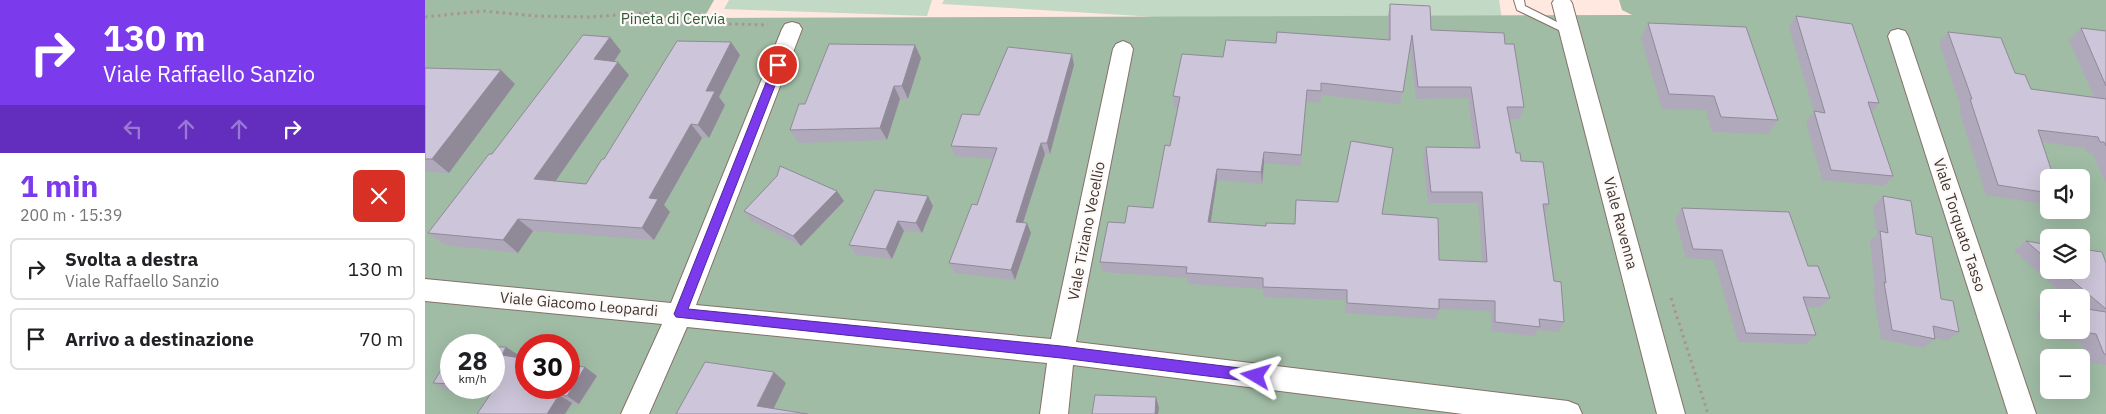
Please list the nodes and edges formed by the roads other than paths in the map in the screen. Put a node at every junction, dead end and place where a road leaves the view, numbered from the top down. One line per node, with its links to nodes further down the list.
1 (1519, 0): 4 (lane)
2 (1562, 1): 4 (street, Viale Ravenna)
3 (792, 29): 8 (street)
4 (1570, 32): 13 (street, Viale Ravenna)
5 (1898, 36): 14 (street, Viale Torquato Tasso)
6 (1123, 49): 9 (street, Viale Tiziano Vecellio)
7 (425, 290): 8 (street, Viale Giacomo Leopardi)
8 (680, 314): 9 (street, Viale Giacomo Leopardi); 10 (street)
9 (1061, 352): 11 (street, Viale Tiziano Vecellio); 12 (street, Viale Giacomo Leopardi)
10 (635, 414)
11 (1054, 414)
12 (1568, 414)
13 (1671, 414)
14 (2022, 414)

